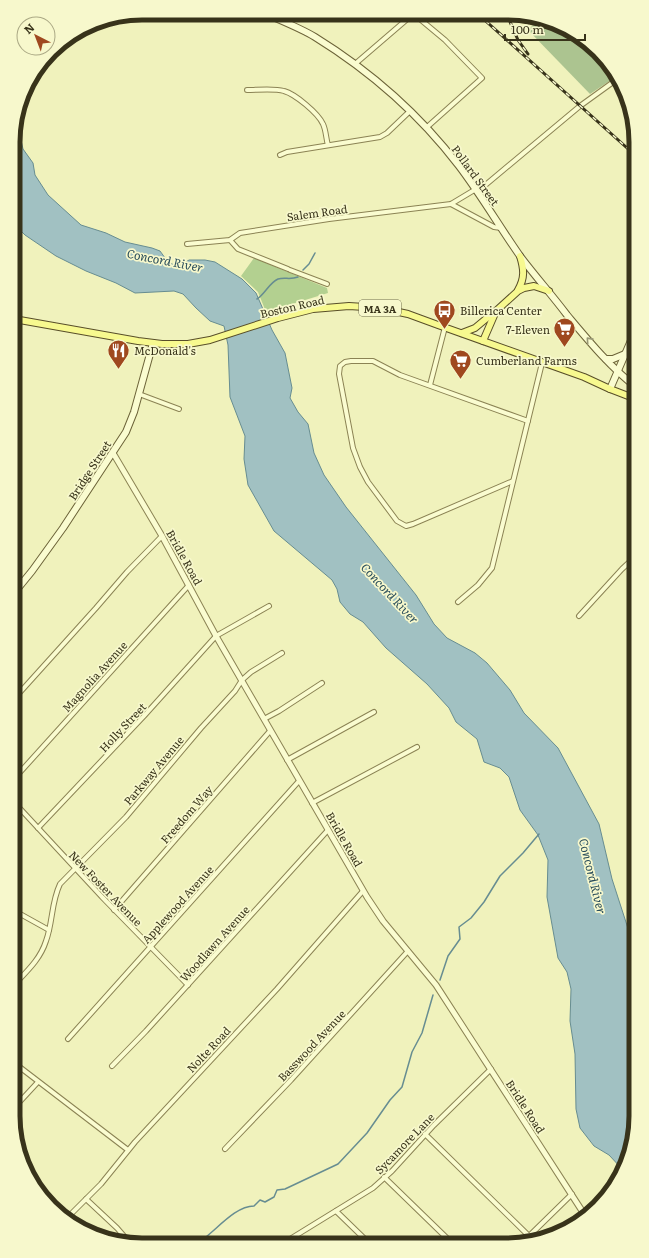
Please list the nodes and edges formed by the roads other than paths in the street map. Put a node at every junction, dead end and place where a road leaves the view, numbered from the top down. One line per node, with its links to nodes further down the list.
1 (286, 20): 4 (main road, Pollard Street)
2 (406, 20): 4 (street)
3 (421, 20): 8 (street)
4 (356, 64): 7 (main road, Pollard Street)
5 (613, 82): 11 (street, Salem Road)
6 (247, 90): 9 (street)
7 (410, 111): 8 (main road, Pollard Street); 9 (street)
8 (426, 128): 11 (main road, Pollard Street)
9 (328, 145): 10 (street)
10 (280, 156)
11 (476, 189): 12 (street, Salem Road); 13 (main road, Pollard Street)
12 (452, 204): 13 (street); 14 (street, Salem Road)
13 (501, 228): 16 (main road, Pollard Street)
14 (230, 240): 15 (street, Salem Road); 17 (street)
15 (187, 244)
16 (520, 256): 18 (main road); 19 (main road, Pollard Street)
17 (327, 284)
18 (518, 291): 19 (main road); 20 (main road)
19 (549, 291): 28 (main road, Pollard Street, one-way to 19)
20 (496, 311): 23 (main road); 24 (main road)
21 (20, 320): 25 (main road, Boston Road / MA 3A)
22 (445, 327): 23 (main road, Boston Road / MA 3A); 25 (main road, Boston Road / MA 3A); 32 (street)
23 (462, 333): 24 (main road, Boston Road / MA 3A)
24 (483, 341): 29 (main road, Boston Road / MA 3A)
25 (153, 343): 34 (main road, Bridge Street)
26 (629, 345): 27 (main road)
27 (625, 354): 28 (main road); 30 (main road)
28 (606, 359): 30 (main road, Pollard Street)
29 (542, 363): 33 (main road, Boston Road / MA 3A); 37 (street)
30 (618, 372): 31 (main road, Pollard Street); 33 (main road)
31 (629, 381)
32 (430, 385): 37 (street); 39 (street)
33 (610, 389): 35 (main road, Boston Road / MA 3A)
34 (139, 394): 36 (street); 38 (main road, Bridge Street)
35 (629, 396)
36 (179, 409)
37 (528, 422): 39 (street)
38 (113, 453): 40 (street, Bridle Road); 43 (main road, Bridge Street)
39 (513, 481): 44 (street)
40 (162, 536): 42 (street, Bridle Road); 51 (street)
41 (629, 562): 46 (street)
42 (189, 585): 47 (street, Bridle Road); 57 (street, Magnolia Avenue)
43 (20, 586)
44 (458, 602)
45 (269, 606): 47 (street, Holly Street)
46 (579, 616)
47 (216, 636): 49 (street, Bridle Road); 61 (street, Holly Street)
48 (282, 653): 49 (street, Parkway Avenue)
49 (242, 680): 53 (street, Bridle Road); 63 (street, Parkway Avenue)
50 (322, 683): 53 (street)
51 (20, 693)
52 (374, 712): 56 (street)
53 (264, 719): 54 (street, Bridle Road)
54 (270, 730): 56 (street, Bridle Road); 65 (street, Freedom Way)
55 (417, 747): 59 (street)
56 (287, 760): 58 (street, Bridle Road)
57 (20, 772)
58 (299, 781): 59 (street, Bridle Road); 68 (street, Applewood Avenue)
59 (312, 803): 62 (street, Bridle Road)
60 (20, 809): 61 (street, New Foster Avenue)
61 (38, 828): 63 (street, New Foster Avenue)
62 (328, 830): 64 (street, Bridle Road); 71 (street, Woodlawn Avenue)
63 (75, 868): 65 (street, New Foster Avenue); 67 (street, Parkway Avenue)
64 (363, 891): 69 (street, Bridle Road); 80 (street, Nolte Road)
65 (114, 910): 68 (street, New Foster Avenue)
66 (20, 914): 67 (street)
67 (49, 930): 70 (street, Parkway Avenue)
68 (150, 947): 71 (street, New Foster Avenue); 72 (street, Applewood Avenue)
69 (408, 951): 75 (street, Bridle Road); 79 (street, Basswood Avenue)
70 (20, 978)
71 (188, 985): 73 (street, Woodlawn Avenue)
72 (68, 1039)
73 (112, 1066)
74 (20, 1068): 76 (street)
75 (491, 1069): 78 (street, Sycamore Lane); 82 (street, Bridle Road)
76 (38, 1082): 77 (street); 80 (street)
77 (20, 1101)
78 (425, 1134): 81 (street, Sycamore Lane); 87 (street)
79 (225, 1149)
80 (128, 1150): 83 (street, Nolte Road)
81 (384, 1177): 84 (street, Sycamore Lane); 91 (street)
82 (572, 1194): 85 (street, Bridle Road); 87 (street)
83 (86, 1199): 86 (street, Nolte Road); 88 (street)
84 (336, 1211): 89 (street, Sycamore Lane); 90 (street)
85 (583, 1211)
86 (70, 1215)
87 (529, 1236)
88 (125, 1237)
89 (293, 1238)
90 (364, 1238)
91 (447, 1238)

